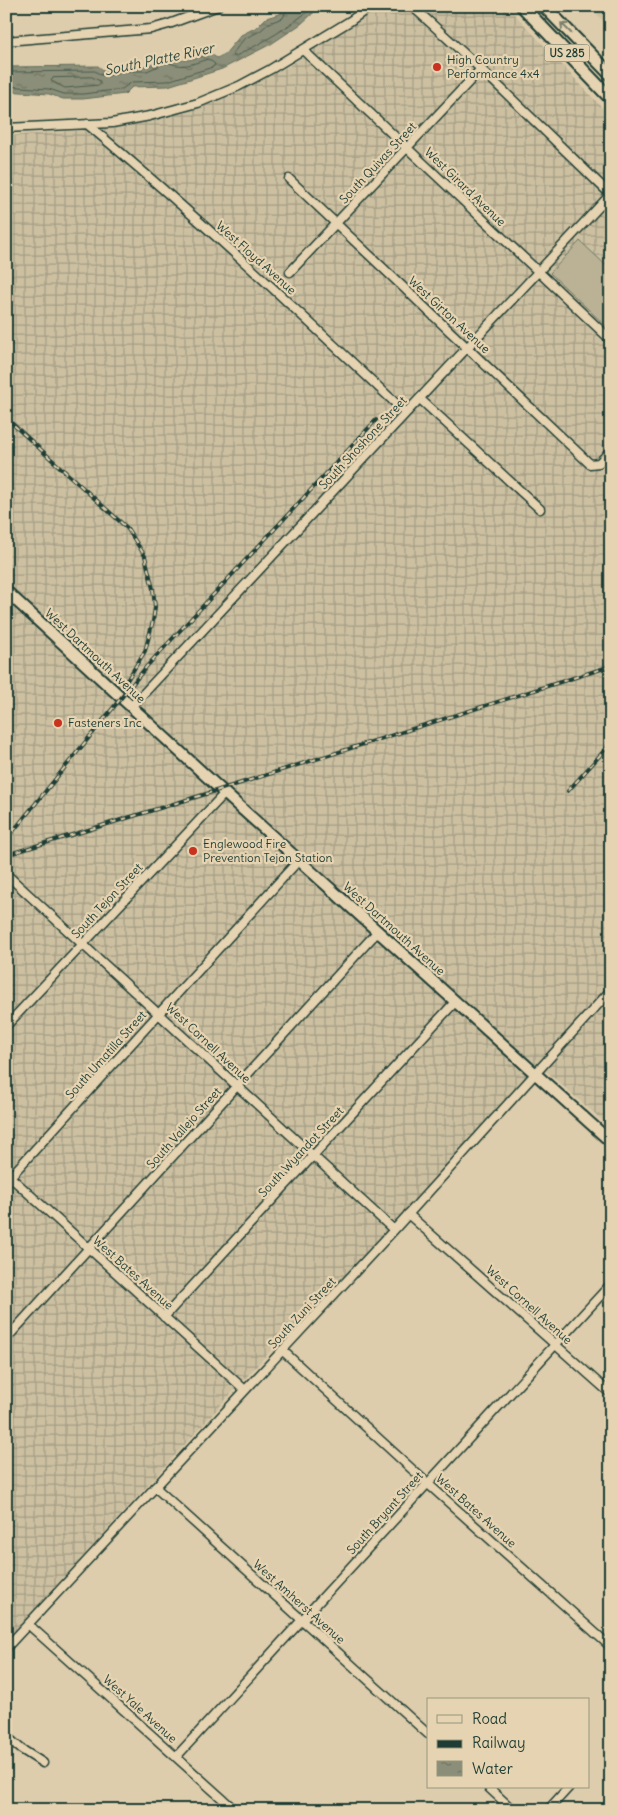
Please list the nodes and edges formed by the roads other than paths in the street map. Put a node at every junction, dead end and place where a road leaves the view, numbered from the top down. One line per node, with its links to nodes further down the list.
1 (218, 6): 6 (street)
2 (371, 6): 7 (street)
3 (412, 6): 8 (street)
4 (522, 6): 10 (highway, US 285)
5 (544, 6): 9 (highway, US 285, one-way to 5)
6 (6, 41)
7 (303, 50): 11 (street); 13 (street, West Girard Avenue)
8 (481, 69): 13 (street, South Quivas Street); 15 (street)
9 (611, 75)
10 (611, 99)
11 (86, 124): 12 (street); 22 (street, West Floyd Avenue)
12 (6, 128)
13 (408, 148): 16 (street, South Quivas Street); 18 (street, West Girard Avenue)
14 (289, 179): 16 (street, West Girton Avenue)
15 (611, 195): 18 (street, South Shoshone Street)
16 (336, 223): 17 (street, South Quivas Street); 20 (street, West Girton Avenue)
17 (290, 272)
18 (538, 272): 19 (street, West Girard Avenue); 20 (street, South Shoshone Street)
19 (611, 340)
20 (467, 348): 21 (street, South Shoshone Street); 23 (street, West Girton Avenue)
21 (420, 399): 22 (street, South Shoshone Street); 24 (street)
22 (406, 413): 26 (street, South Shoshone Street)
23 (611, 450)
24 (540, 509)
25 (6, 592): 26 (main road, West Dartmouth Avenue)
26 (131, 707): 27 (main road, West Dartmouth Avenue)
27 (225, 793): 28 (main road, West Dartmouth Avenue); 31 (street, South Tejon Street)
28 (299, 860): 30 (main road, West Dartmouth Avenue); 34 (street, South Umatilla Street)
29 (6, 874): 31 (street, West Cornell Avenue)
30 (378, 932): 33 (main road, West Dartmouth Avenue); 37 (street, South Vallejo Street)
31 (83, 944): 34 (street, West Cornell Avenue); 35 (street, South Tejon Street)
32 (611, 990): 36 (street, South Zuni Street)
33 (455, 1002): 36 (main road, West Dartmouth Avenue); 39 (street, South Wyandot Street)
34 (159, 1014): 37 (street, West Cornell Avenue); 40 (street, South Umatilla Street)
35 (6, 1026)
36 (535, 1074): 38 (main road, West Dartmouth Avenue); 41 (street, South Zuni Street)
37 (237, 1086): 39 (street, West Cornell Avenue); 43 (street, South Vallejo Street)
38 (610, 1140)
39 (313, 1156): 42 (street, West Cornell Avenue); 45 (street, South Wyandot Street)
40 (8, 1175): 43 (street, West Bates Avenue)
41 (408, 1214): 42 (street, South Zuni Street); 47 (street, West Cornell Avenue)
42 (394, 1230): 48 (street, South Zuni Street)
43 (89, 1248): 45 (street, West Bates Avenue); 46 (street, South Vallejo Street)
44 (611, 1284): 47 (street, South Bryant Street)
45 (164, 1317): 49 (street, West Bates Avenue)
46 (6, 1339)
47 (555, 1344): 50 (street, West Cornell Avenue); 51 (street, South Bryant Street)
48 (282, 1350): 49 (street, South Zuni Street); 51 (street, West Bates Avenue)
49 (245, 1390): 52 (street, South Zuni Street)
50 (611, 1394)
51 (428, 1483): 53 (street, South Bryant Street); 55 (street, West Bates Avenue)
52 (155, 1487): 53 (street, West Amherst Avenue); 54 (street, South Zuni Street)
53 (302, 1621): 57 (street, West Amherst Avenue); 59 (street, South Bryant Street)
54 (29, 1625): 56 (street, South Zuni Street); 59 (street, West Yale Avenue)
55 (611, 1647)
56 (6, 1648)
57 (427, 1733)
58 (6, 1736): 60 (street)
59 (176, 1757): 63 (street, West Yale Avenue)
60 (43, 1763)
61 (489, 1788): 64 (street)
62 (568, 1788): 65 (street)
63 (235, 1810)
64 (513, 1810)
65 (548, 1810)

